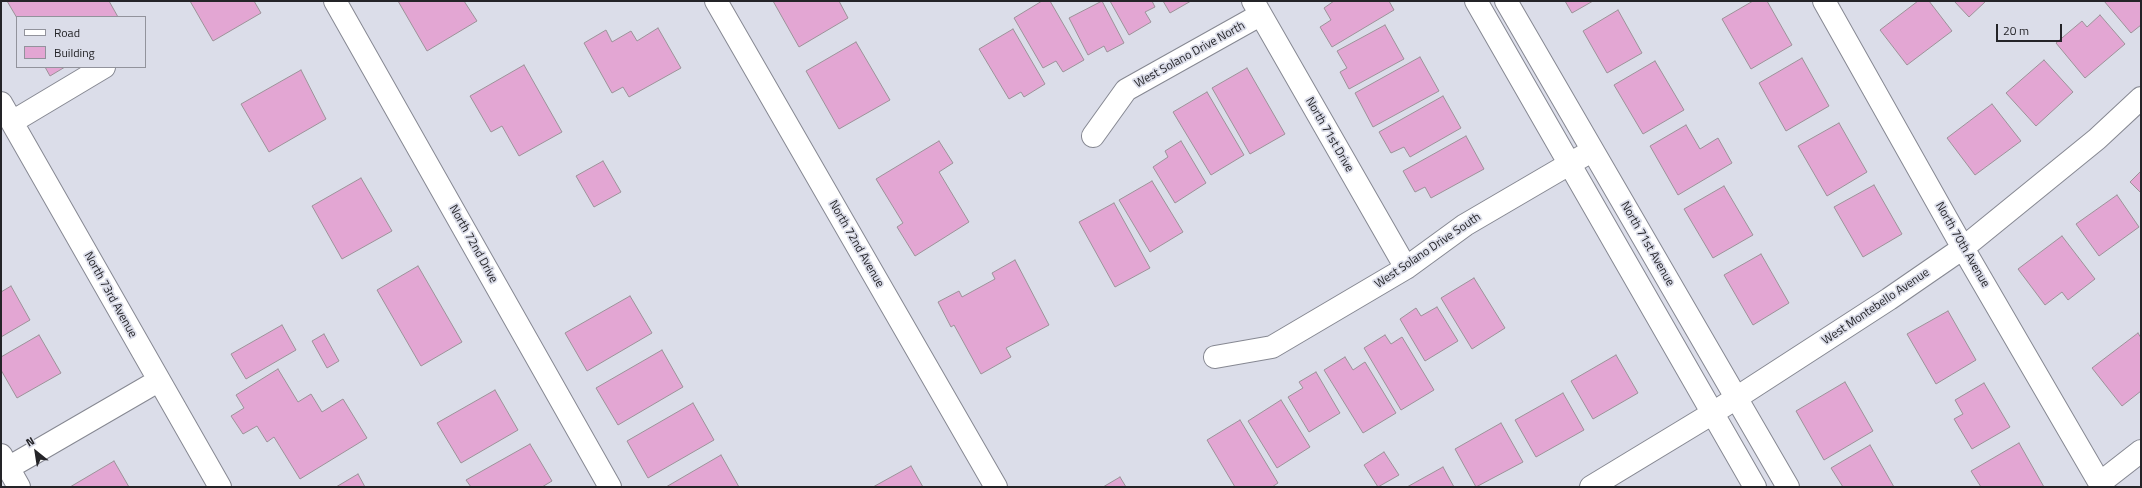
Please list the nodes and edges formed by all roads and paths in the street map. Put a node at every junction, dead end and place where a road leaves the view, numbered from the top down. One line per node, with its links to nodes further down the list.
1 (336, 1): 24 (street, North 72nd Drive)
2 (716, 1): 25 (street, North 72nd Avenue)
3 (1476, 1): 12 (street)
4 (1506, 1): 11 (street, North 71st Avenue)
5 (1833, 5): 13 (street, North 70th Avenue)
6 (1257, 8): 10 (street, West Solano Drive North); 14 (street, North 71st Drive)
7 (102, 68): 9 (street)
8 (2141, 98): 13 (street, West Montebello Avenue)
9 (6, 112): 16 (street, North 73rd Avenue)
10 (1093, 136)
11 (1593, 151): 12 (street, West Solano Drive South); 17 (street, North 71st Avenue)
12 (1570, 164): 14 (street, West Solano Drive South); 18 (street)
13 (1964, 248): 17 (street, West Montebello Avenue); 21 (street, North 70th Avenue)
14 (1406, 268): 15 (street, West Solano Drive South)
15 (1215, 357)
16 (158, 381): 20 (street); 23 (street, North 73rd Avenue)
17 (1736, 399): 18 (street, West Montebello Avenue); 28 (street, North 71st Avenue)
18 (1713, 413): 26 (street, West Montebello Avenue); 27 (street)
19 (2141, 451): 21 (street)
20 (5, 462): 22 (street)
21 (2101, 485)
22 (19, 487)
23 (220, 487)
24 (610, 487)
25 (996, 487)
26 (1591, 487)
27 (1756, 487)
28 (1788, 487)

